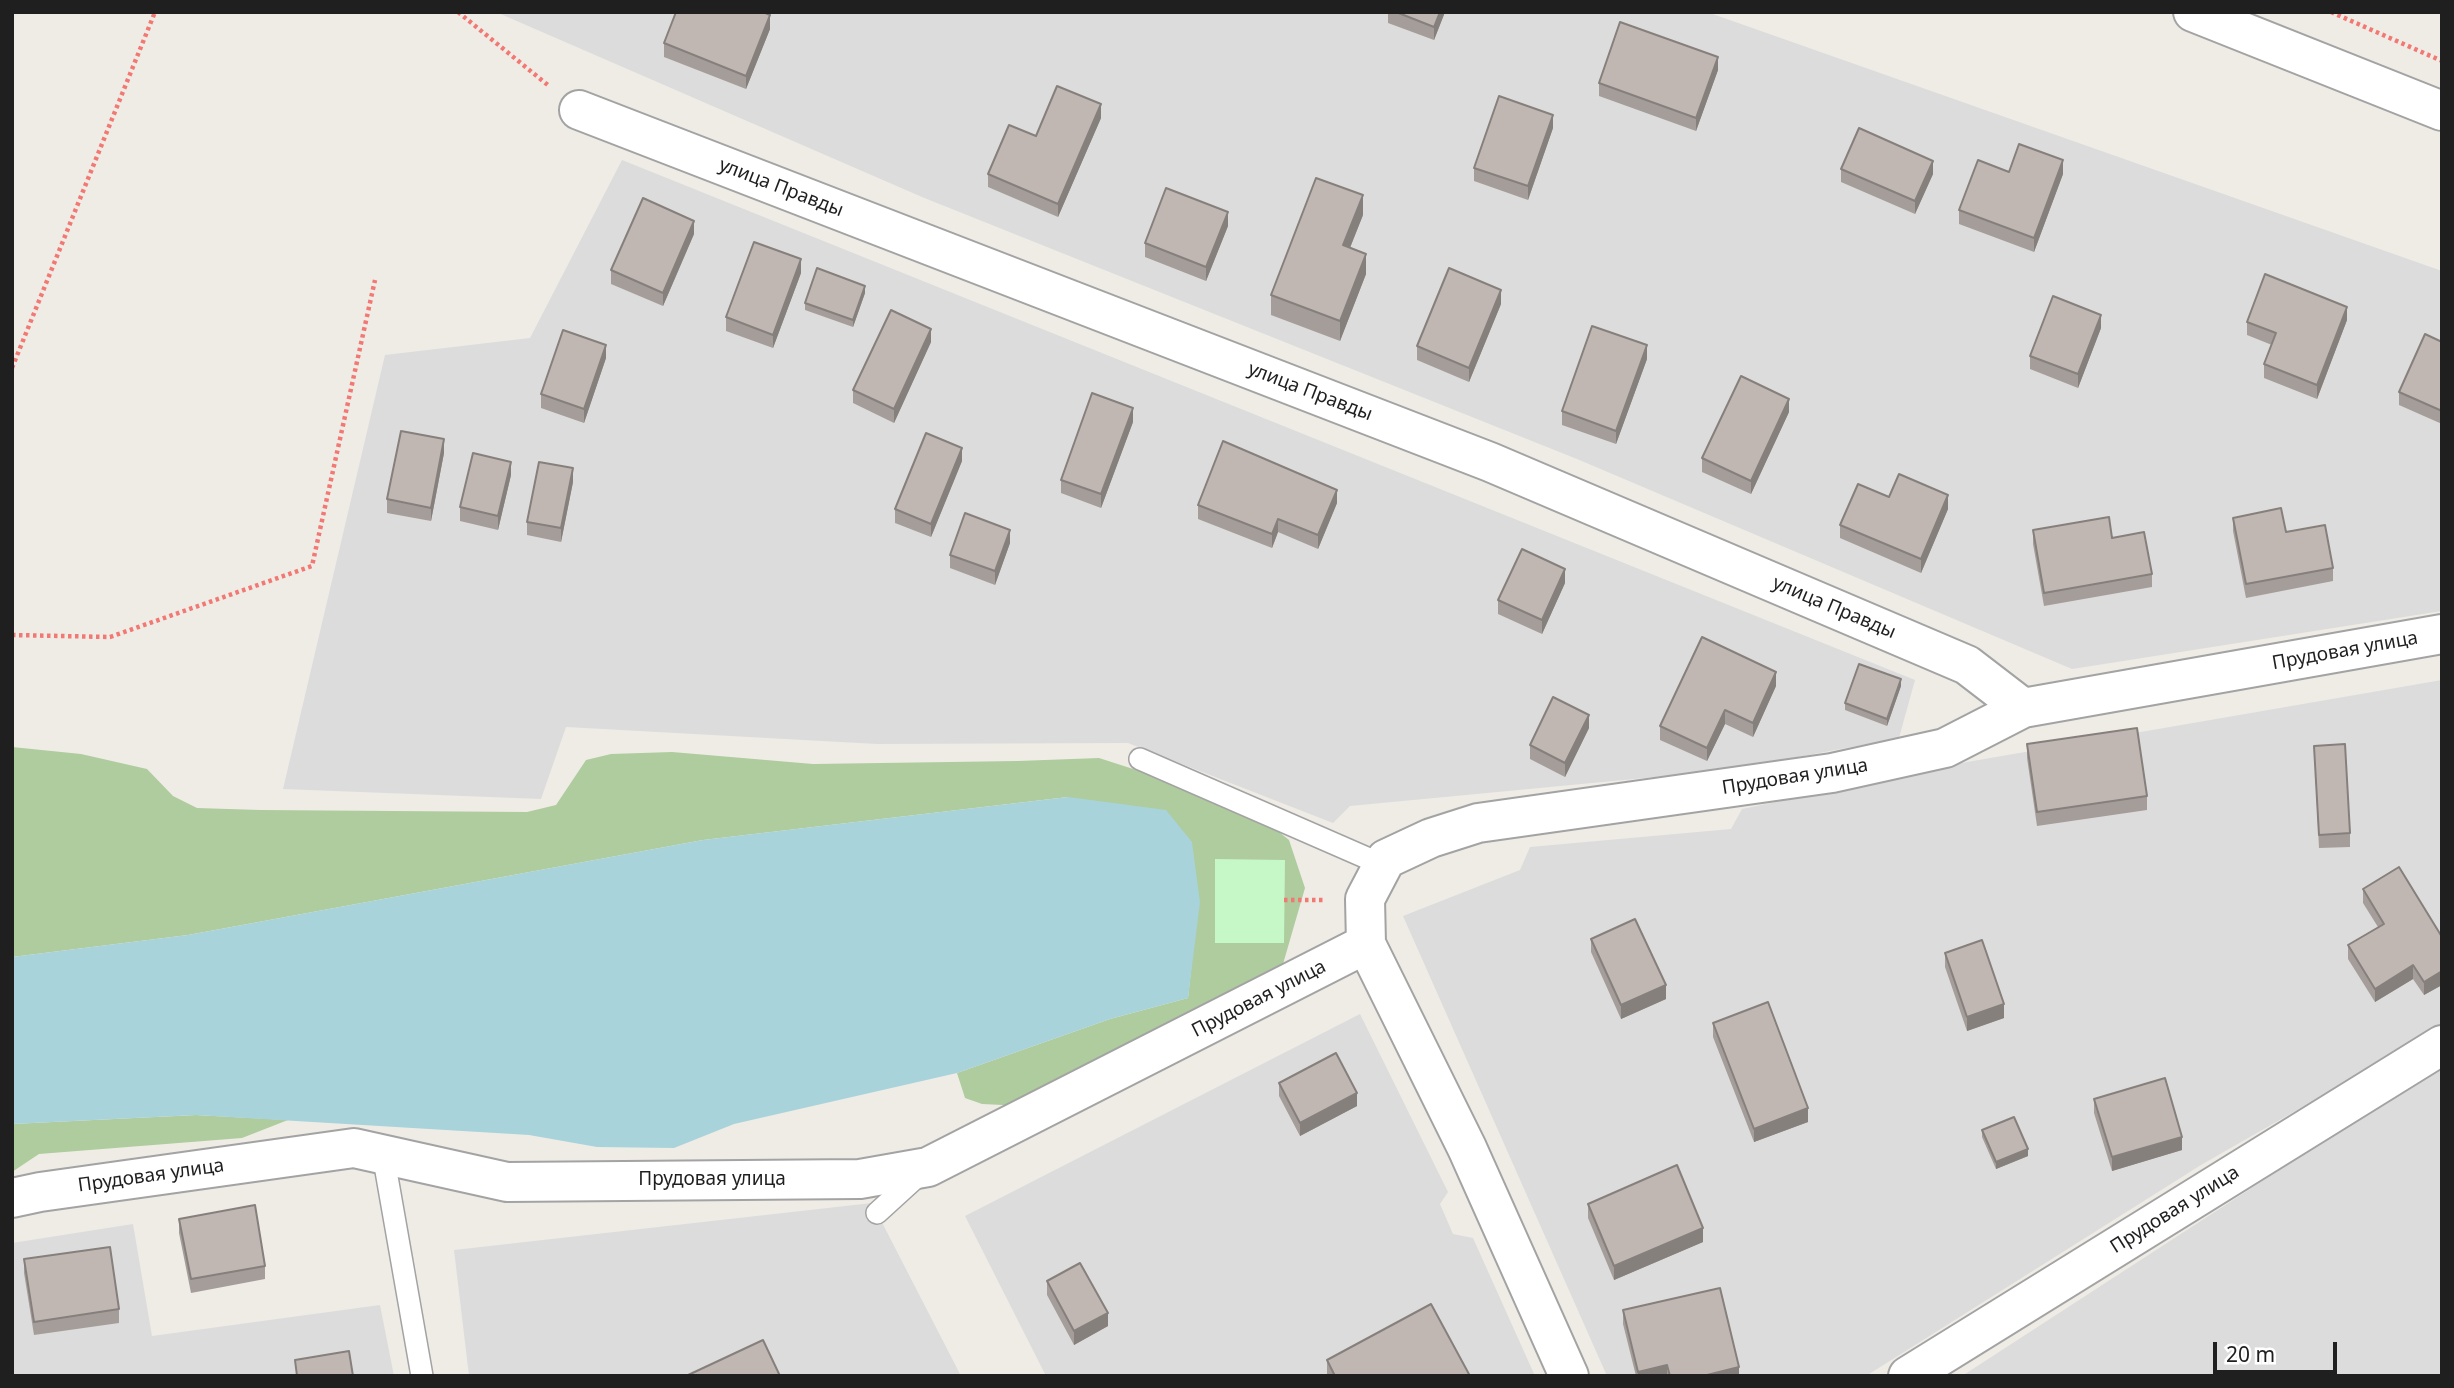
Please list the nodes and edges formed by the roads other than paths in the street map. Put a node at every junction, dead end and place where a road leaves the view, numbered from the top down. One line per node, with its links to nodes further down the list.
1 (2193, 12): 3 (street)
2 (579, 110): 5 (street, улица Правды)
3 (2442, 111)
4 (2442, 634): 5 (street, Прудовая улица)
5 (2023, 708): 7 (street, Прудовая улица)
6 (1140, 759): 7 (lane)
7 (1383, 865): 8 (street)
8 (1366, 944): 11 (street, Прудовая улица); 15 (street)
9 (2442, 1045): 16 (street, Прудовая улица)
10 (383, 1154): 11 (street, Прудовая улица); 12 (street, Прудовая улица); 14 (lane)
11 (928, 1167): 13 (lane)
12 (12, 1198)
13 (877, 1213)
14 (422, 1376)
15 (1569, 1376)
16 (1908, 1376)

